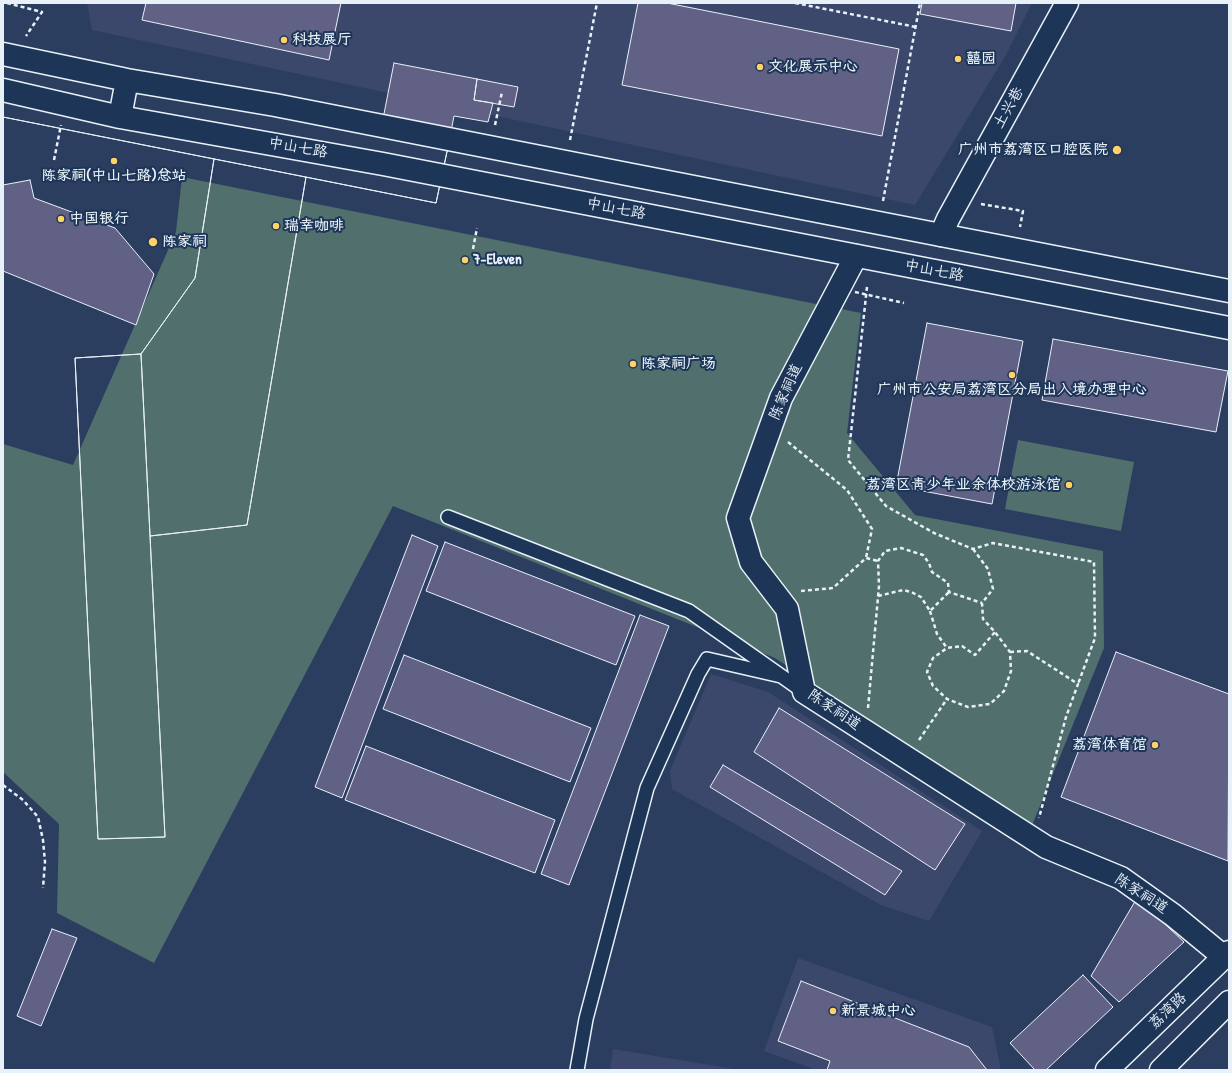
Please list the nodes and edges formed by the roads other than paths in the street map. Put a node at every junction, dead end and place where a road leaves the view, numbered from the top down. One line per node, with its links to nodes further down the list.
1 (1067, 3): 6 (main road, 土兴巷)
2 (3, 54): 3 (main road)
3 (127, 80): 5 (main road); 6 (main road)
4 (3, 90): 5 (main road, 中山七路)
5 (120, 117): 7 (main road, 中山七路)
6 (941, 235): 8 (main road)
7 (856, 256): 9 (main road, 中山七路); 12 (main road, 陈家祠道)
8 (1229, 291)
9 (1229, 328)
10 (448, 517): 11 (lane)
11 (781, 676): 12 (lane); 15 (lane)
12 (804, 692): 13 (main road, 陈家祠道)
13 (1227, 955): 16 (main road, 荔湾路)
14 (1229, 1002): 17 (main road)
15 (578, 1070)
16 (1107, 1070)
17 (1161, 1070)

